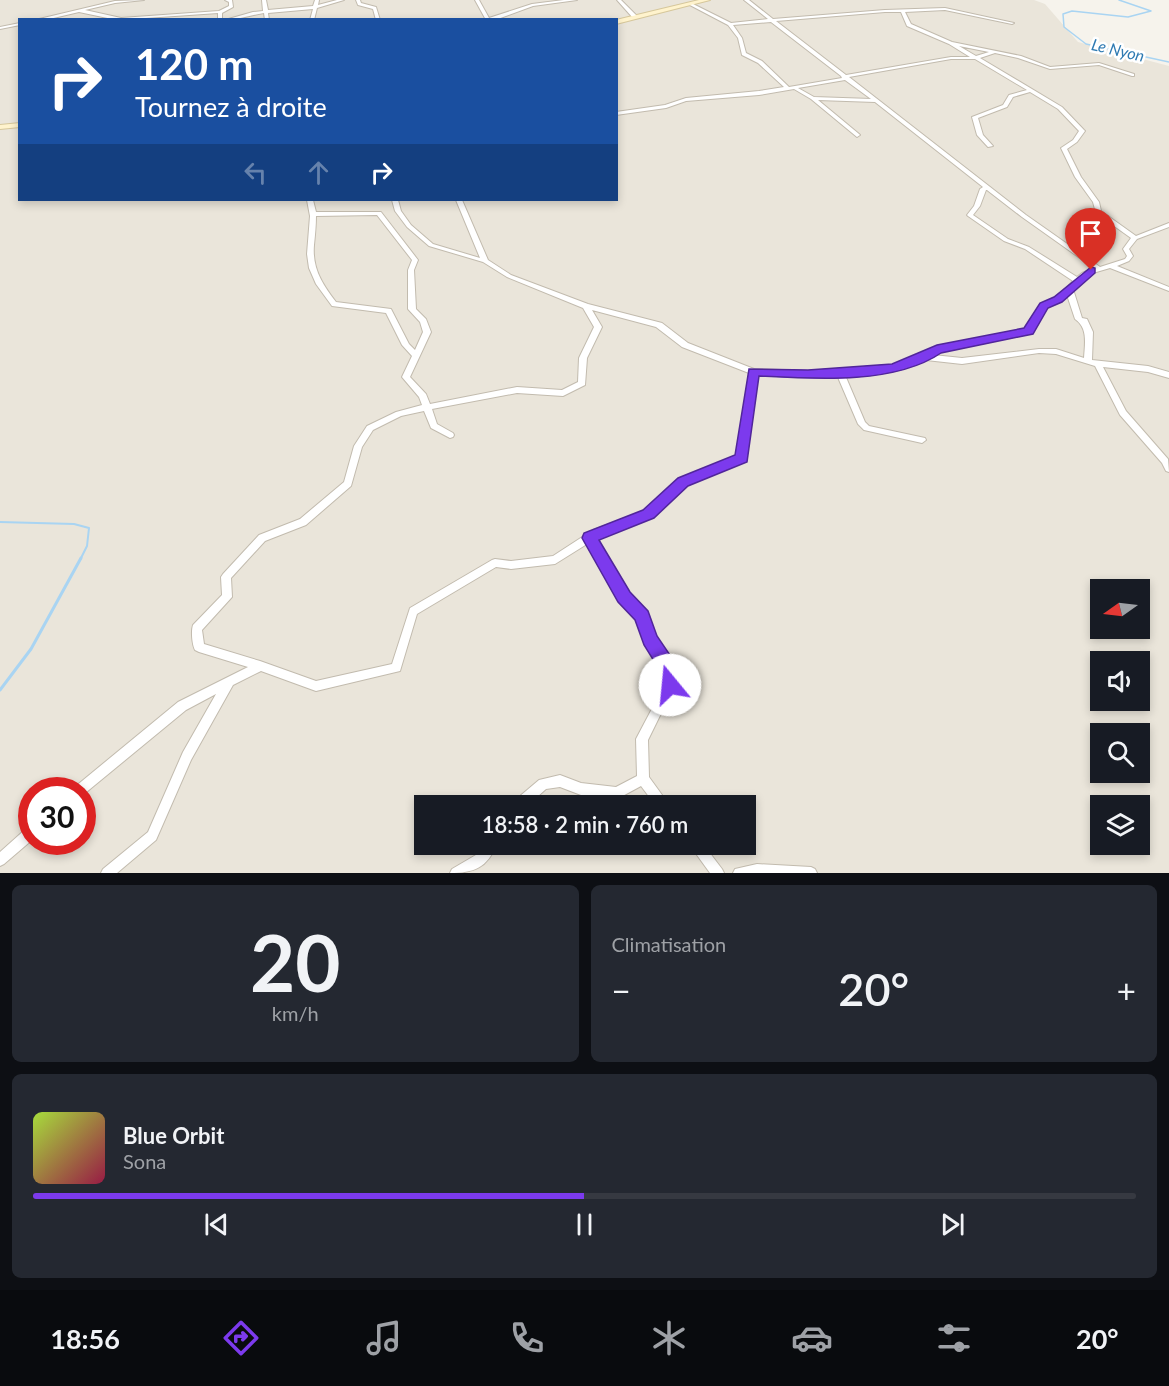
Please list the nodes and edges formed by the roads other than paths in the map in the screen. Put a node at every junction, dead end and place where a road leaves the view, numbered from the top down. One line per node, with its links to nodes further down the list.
1 (142, 0): 15 (street)
2 (227, 0): 18 (street)
3 (264, 0): 17 (street)
4 (317, 0): 14 (street)
5 (342, 0): 14 (street)
6 (358, 0): 27 (street)
7 (477, 0): 28 (street)
8 (575, 0): 29 (street)
9 (614, 0): 10 (street)
10 (619, 0): 19 (street)
11 (707, 0): 13 (main road)
12 (746, 0): 30 (street)
13 (690, 4): 19 (main road); 34 (street)
14 (314, 8): 17 (street); 26 (street)
15 (77, 10): 20 (street); 21 (street)
16 (902, 10): 30 (street); 32 (street); 37 (street)
17 (265, 11): 24 (street); 25 (street)
18 (220, 12): 22 (street); 23 (street)
19 (635, 17): 31 (main road)
20 (45, 18)
21 (116, 18)
22 (135, 18)
23 (220, 18)
24 (235, 18)
25 (267, 18)
26 (312, 18)
27 (378, 18)
28 (487, 18)
29 (494, 18)
30 (769, 20): 34 (street); 41 (street)
31 (618, 21)
32 (1012, 23)
33 (18, 24): 35 (street)
34 (730, 24): 42 (street)
35 (0, 29): 36 (street)
36 (18, 30)
37 (951, 43): 38 (street); 39 (street)
38 (995, 52): 39 (street); 40 (street)
39 (975, 58): 41 (street); 43 (street)
40 (1132, 75)
41 (844, 78): 42 (street); 45 (street)
42 (790, 88): 44 (street); 46 (street)
43 (1030, 91): 50 (street); 57 (street)
44 (813, 98): 45 (street); 49 (street)
45 (879, 102): 51 (street)
46 (618, 114)
47 (18, 124): 48 (main road)
48 (0, 127)
49 (857, 135)
50 (990, 147)
51 (988, 188): 60 (street); 61 (street)
52 (310, 201): 55 (street)
53 (395, 201): 58 (street)
54 (459, 201): 58 (street)
55 (315, 214): 65 (street); 65 (street)
56 (1169, 225): 57 (street)
57 (1135, 238): 59 (street)
58 (485, 261): 64 (street)
59 (1112, 266): 60 (street); 63 (street)
60 (1098, 268): 61 (street)
61 (1078, 281): 62 (street)
62 (1069, 289): 66 (street); 67 (street)
63 (1169, 289)
64 (586, 306): 69 (street); 72 (street)
65 (416, 356): 72 (street)
66 (927, 357): 67 (street); 70 (street)
67 (1088, 361): 68 (street)
68 (1098, 364): 71 (street); 75 (street)
69 (753, 372): 70 (street); 76 (street)
70 (840, 373): 74 (street)
71 (1169, 375)
72 (428, 407): 73 (street); 77 (street)
73 (450, 435)
74 (922, 440)
75 (1169, 469)
76 (589, 538): 77 (street); 80 (street)
77 (260, 666): 78 (street)
78 (229, 682): 79 (street); 87 (street)
79 (96, 777)
80 (643, 779): 81 (street); 82 (street)
81 (530, 795)
82 (655, 795)
83 (18, 844): 86 (street)
84 (485, 855): 88 (street)
85 (703, 855): 89 (street)
86 (0, 860)
87 (107, 873)
88 (456, 873)
89 (717, 873)
90 (739, 873): 91 (street)
91 (812, 873)

